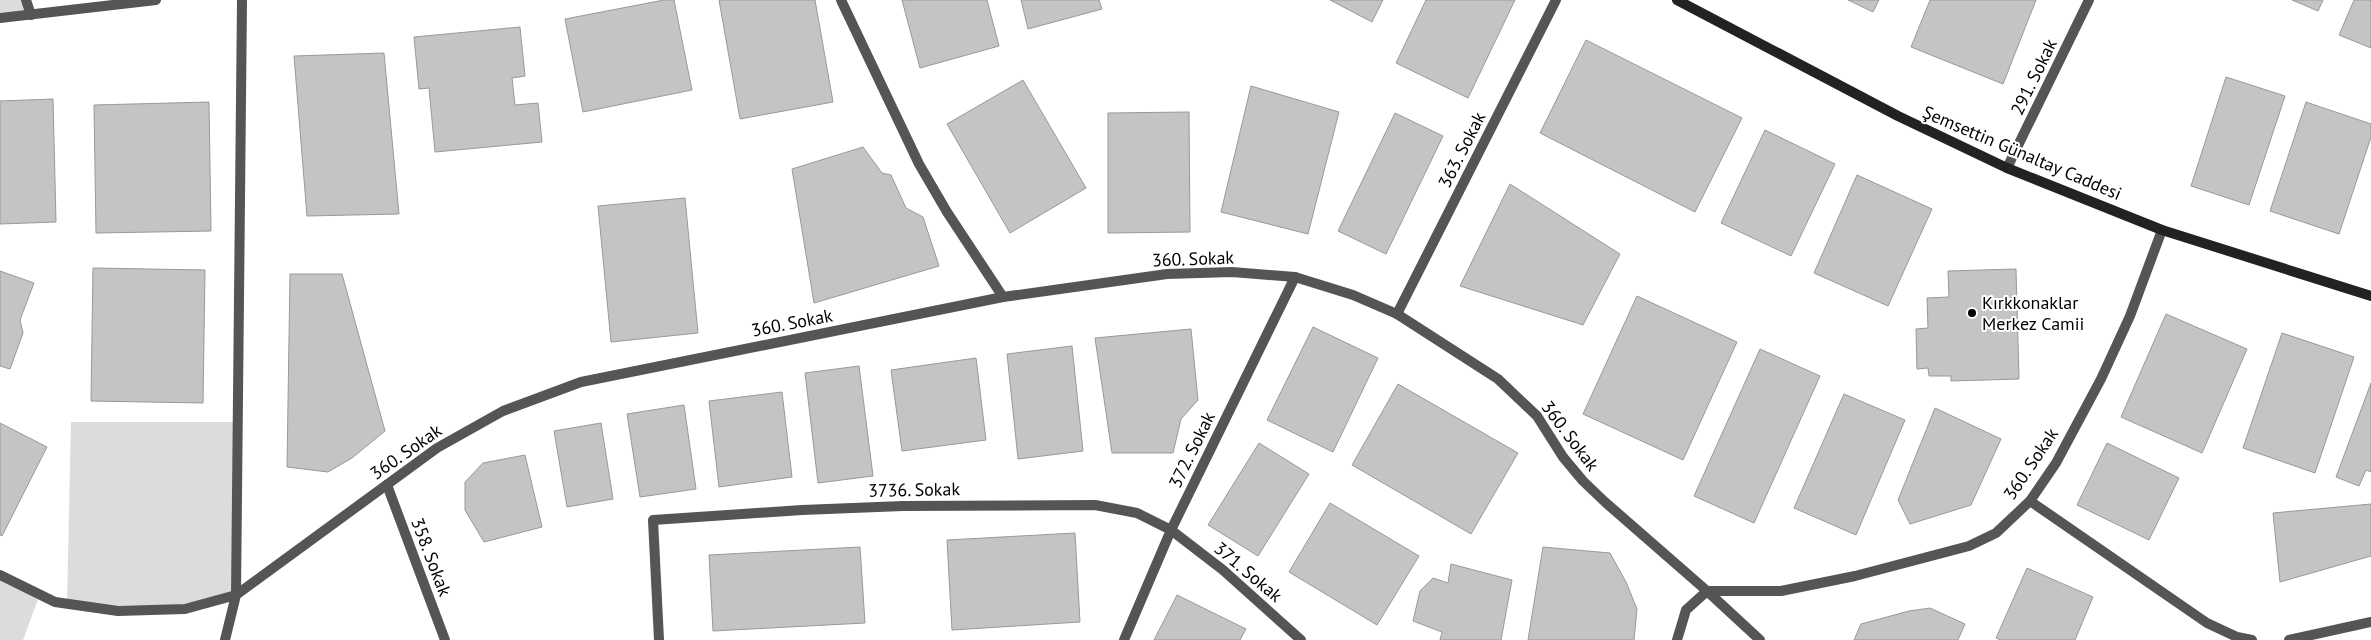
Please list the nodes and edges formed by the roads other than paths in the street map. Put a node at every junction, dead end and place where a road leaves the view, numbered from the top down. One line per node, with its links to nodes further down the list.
1 (26, 0): 8 (street)
2 (156, 0): 8 (street)
3 (242, 0): 21 (street)
4 (841, 0): 14 (street)
5 (1556, 0): 15 (street, 363. Sokak)
6 (1677, 0): 10 (street, Şemsettin Günaltay Caddesi)
7 (2089, 0): 10 (street, 291. Sokak)
8 (31, 16): 9 (street)
9 (0, 18)
10 (2008, 168): 11 (street, Şemsettin Günaltay Caddesi)
11 (2162, 230): 13 (street, Şemsettin Günaltay Caddesi); 17 (street, 360. Sokak)
12 (1295, 278): 14 (street, 360. Sokak); 15 (street, 360. Sokak); 18 (street, 372. Sokak)
13 (2371, 296)
14 (1003, 297): 16 (street, 360. Sokak)
15 (1397, 314): 20 (street, 360. Sokak)
16 (387, 485): 21 (street, 360. Sokak); 24 (street, 358. Sokak)
17 (2030, 501): 20 (street, 360. Sokak); 30 (street)
18 (1171, 530): 25 (street, 3736. Sokak); 26 (street, 372. Sokak); 27 (street, 371. Sokak)
19 (0, 575): 21 (street, 360. Sokak)
20 (1707, 591): 28 (street); 29 (street)
21 (236, 595): 23 (street)
22 (2371, 622): 31 (street)
23 (225, 640)
24 (445, 640)
25 (659, 640)
26 (1124, 640)
27 (1302, 640)
28 (1677, 640)
29 (1760, 640)
30 (2252, 640)
31 (2289, 640)

